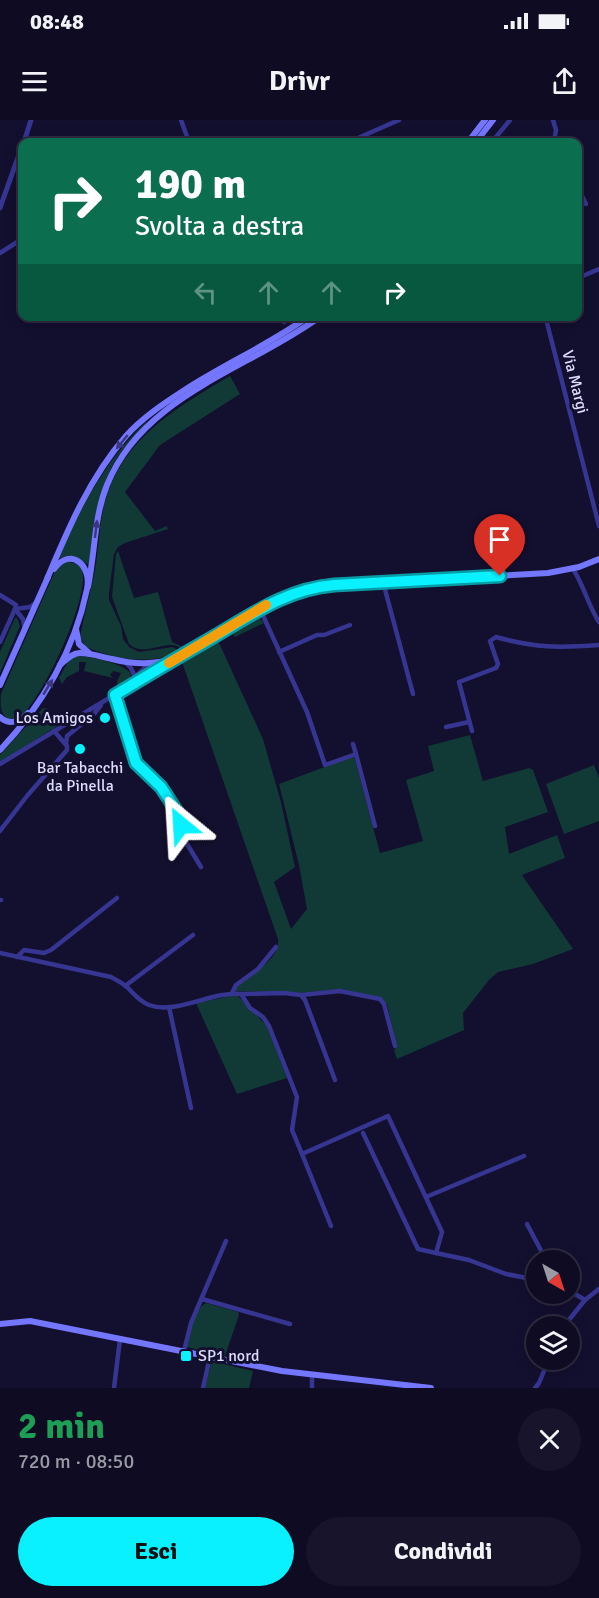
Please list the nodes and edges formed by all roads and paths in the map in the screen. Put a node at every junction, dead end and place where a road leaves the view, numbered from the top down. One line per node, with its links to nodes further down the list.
1 (31, 120): 8 (street)
2 (181, 120): 9 (street)
3 (399, 120): 10 (street)
4 (485, 120): 11 (main road)
5 (493, 120): 12 (main road)
6 (510, 120): 13 (street)
7 (553, 120): 14 (street)
8 (25, 138)
9 (188, 138)
10 (358, 138)
11 (471, 138)
12 (479, 138)
13 (495, 138)
14 (555, 138)
15 (18, 158): 18 (street)
16 (582, 196): 17 (street)
17 (586, 204)
18 (0, 208)
19 (18, 242): 20 (street)
20 (0, 253)
21 (599, 269): 22 (street)
22 (582, 276)
23 (301, 321): 29 (main road, one-way to 29)
24 (314, 321): 31 (main road, one-way to 24)
25 (547, 321): 26 (street, Via Margi)
26 (599, 525)
27 (599, 559): 28 (main road)
28 (573, 569): 30 (main road); 36 (street)
29 (47, 579): 31 (main road); 33 (main road)
30 (382, 582): 35 (main road); 52 (street)
31 (88, 587): 38 (main road)
32 (0, 595): 34 (street)
33 (37, 602): 34 (street); 39 (main road)
34 (15, 609): 39 (street); 40 (street)
35 (260, 609): 42 (street); 44 (main road)
36 (599, 622)
37 (350, 625): 42 (street)
38 (76, 628): 43 (main road); 47 (main road)
39 (24, 630): 50 (main road)
40 (0, 642)
41 (599, 645): 57 (street)
42 (279, 652): 64 (street)
43 (93, 655): 45 (main road); 47 (main road)
44 (177, 657): 46 (main road); 48 (street)
45 (123, 662): 46 (main road); 49 (street)
46 (149, 664): 48 (street); 49 (street)
47 (60, 665): 55 (main road, one-way to 47)
48 (153, 673): 51 (street)
49 (135, 677): 51 (street)
50 (0, 686)
51 (128, 687): 53 (street)
52 (413, 694)
53 (115, 695): 54 (street); 68 (street)
54 (104, 702): 59 (street); 62 (street)
55 (36, 706): 56 (main road); 63 (main road)
56 (0, 717)
57 (469, 722): 58 (street); 60 (street)
58 (446, 727)
59 (54, 731): 62 (street); 65 (street)
60 (472, 731)
61 (353, 744): 64 (street)
62 (67, 746): 67 (street)
63 (0, 750)
64 (356, 754): 66 (street)
65 (0, 764)
66 (375, 826)
67 (0, 831)
68 (201, 867)
69 (117, 898): 73 (street)
70 (193, 935): 74 (street)
71 (276, 947): 75 (street)
72 (0, 953): 73 (street)
73 (17, 957): 74 (street)
74 (125, 986): 78 (street)
75 (232, 993): 76 (street); 78 (street)
76 (241, 994): 77 (street); 83 (street)
77 (301, 995): 79 (street); 80 (street)
78 (169, 1007): 81 (street)
79 (395, 1046)
80 (335, 1080)
81 (192, 1108)
82 (363, 1132): 90 (street)
83 (302, 1154): 85 (street); 87 (street)
84 (524, 1156): 85 (street)
85 (426, 1197): 90 (street)
86 (527, 1224): 89 (street)
87 (331, 1226)
88 (226, 1241): 94 (street)
89 (541, 1250)
90 (436, 1253): 91 (street)
91 (526, 1278)
92 (599, 1289): 95 (street)
93 (580, 1297): 95 (street)
94 (202, 1299): 98 (street); 100 (street)
95 (585, 1300): 96 (street)
96 (572, 1316)
97 (0, 1324): 99 (main road)
98 (290, 1324)
99 (120, 1339): 100 (main road); 104 (street)
100 (184, 1351): 101 (main road)
101 (210, 1357): 103 (main road); 105 (street)
102 (544, 1370): 108 (street)
103 (312, 1375): 106 (street); 107 (main road)
104 (114, 1388)
105 (203, 1388)
106 (312, 1388)
107 (431, 1388)
108 (535, 1388)

